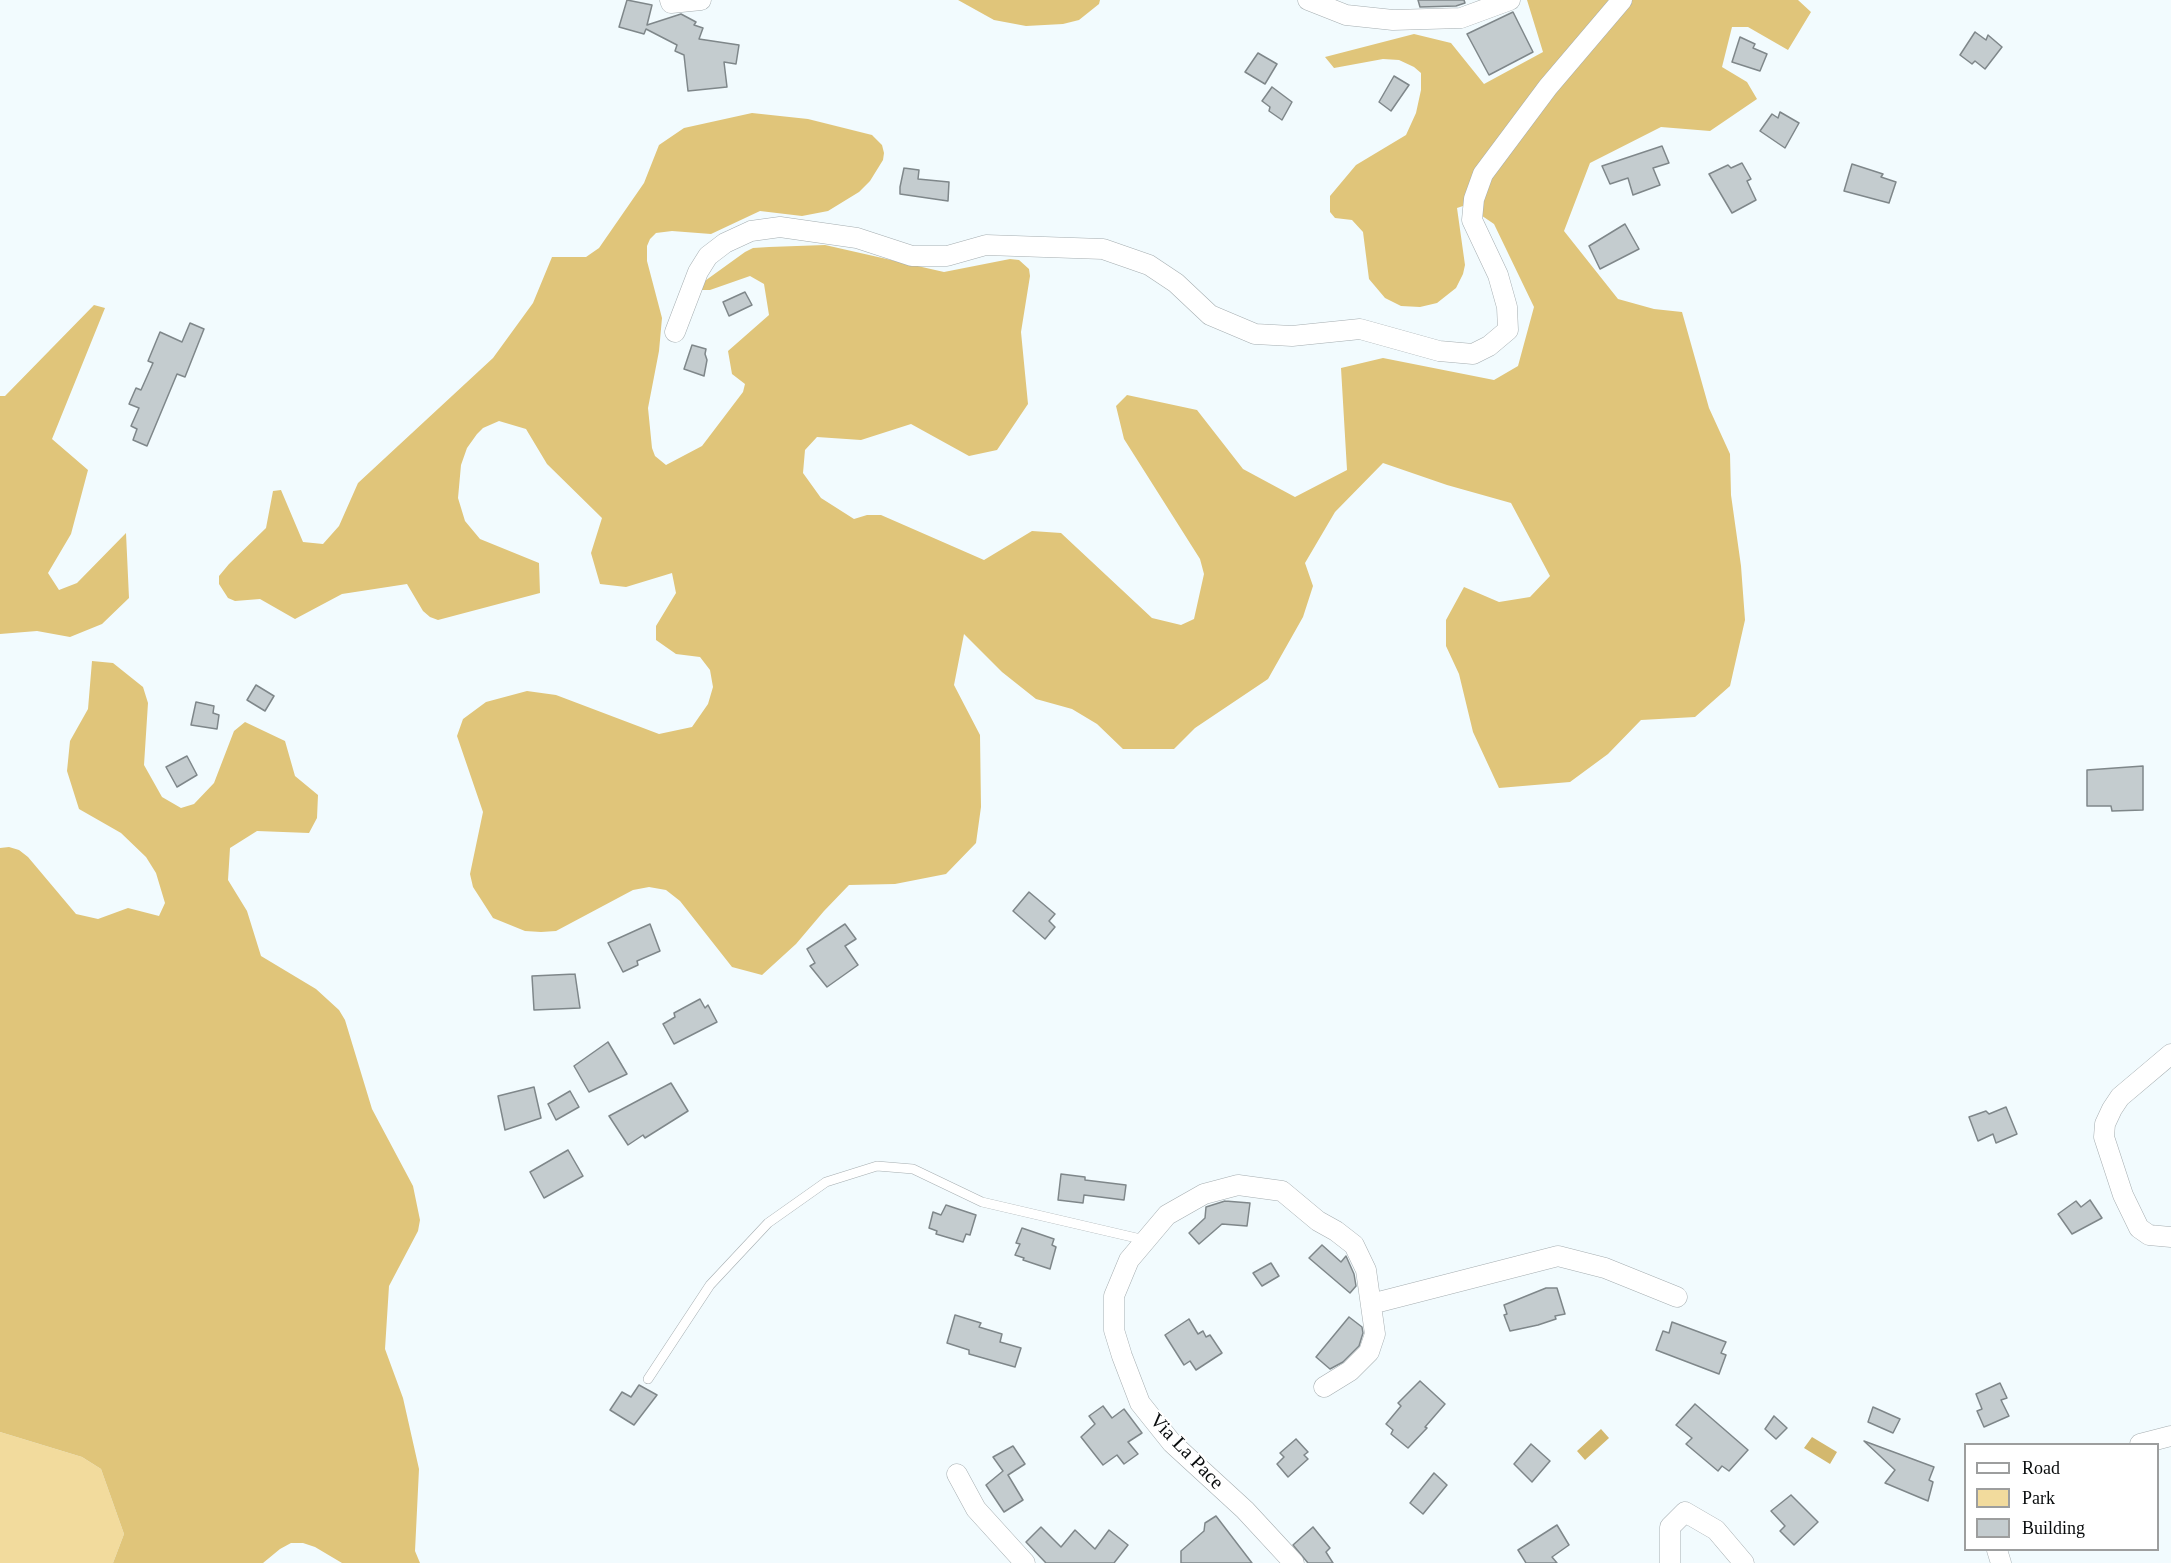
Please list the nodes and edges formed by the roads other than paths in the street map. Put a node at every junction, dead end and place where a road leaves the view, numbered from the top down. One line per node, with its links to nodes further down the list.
1 (670, 0): 2 (street)
2 (701, 0)
3 (1308, 0): 4 (street)
4 (1510, 0)
5 (1622, 0): 6 (street)
6 (675, 332)
7 (2171, 1054): 8 (street)
8 (2171, 1237)
9 (1145, 1240): 11 (street, Via La Pace); 12 (lane); 18 (street, Via La Pace)
10 (1677, 1297): 11 (street)
11 (1371, 1304): 13 (street, Via La Pace)
12 (648, 1379)
13 (1324, 1387)
14 (2171, 1436): 15 (street)
15 (2144, 1443)
16 (957, 1474): 17 (street)
17 (1024, 1563)
18 (1294, 1563)
19 (1670, 1563): 20 (street)
20 (1744, 1563)

